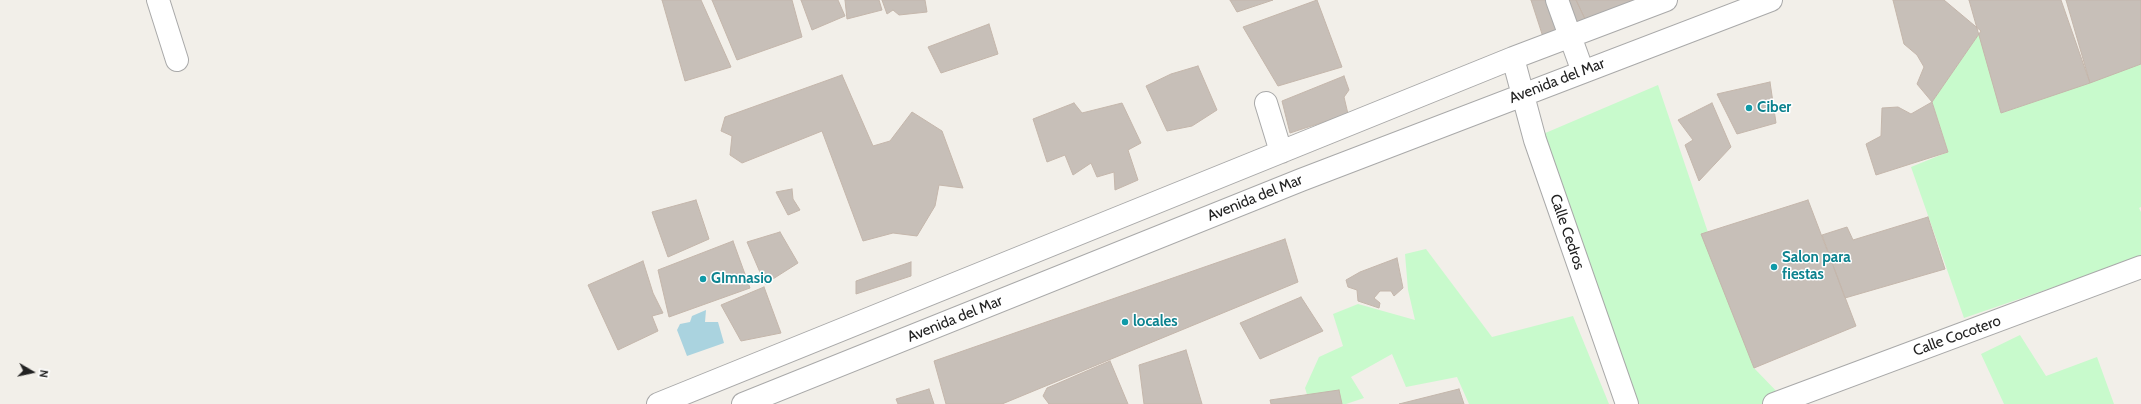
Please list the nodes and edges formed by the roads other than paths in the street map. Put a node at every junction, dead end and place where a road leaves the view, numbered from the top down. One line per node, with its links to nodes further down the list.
1 (158, 0): 7 (street)
2 (1557, 0): 5 (street)
3 (1666, 0): 5 (street)
4 (1771, 0): 8 (street, Avenida del Mar)
5 (1570, 37): 6 (street); 8 (street)
6 (1513, 58): 9 (street, Calle Cedros); 11 (street)
7 (177, 60)
8 (1583, 72): 9 (street, Avenida del Mar)
9 (1523, 94): 14 (street, Avenida del Mar); 15 (street, Calle Cedros)
10 (1266, 103): 11 (street)
11 (1281, 152): 13 (street)
12 (2141, 267): 16 (street, Calle Cocotero)
13 (658, 404)
14 (743, 404)
15 (1627, 404)
16 (1774, 404)

